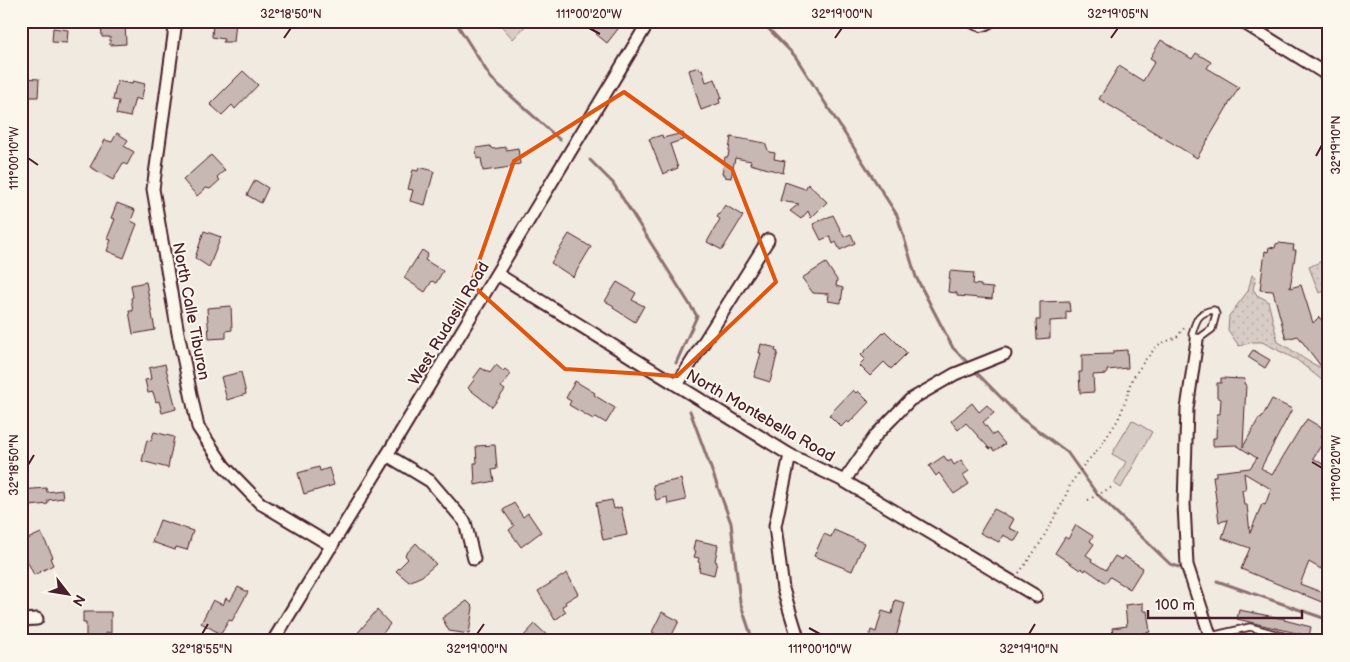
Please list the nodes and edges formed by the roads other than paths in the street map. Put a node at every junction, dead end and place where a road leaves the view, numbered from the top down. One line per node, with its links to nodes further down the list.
1 (176, 21): 15 (street, North Calle Tiburon)
2 (649, 21): 8 (street, West Rudasill Road)
3 (966, 21): 4 (lane)
4 (995, 21)
5 (1241, 21): 6 (street)
6 (1329, 76)
7 (768, 240): 11 (street)
8 (497, 274): 11 (street, North Montebella Road); 12 (street, West Rudasill Road)
9 (1197, 340): 9 (lane); 20 (street)
10 (1004, 354): 14 (street)
11 (677, 385): 13 (street, North Montebella Road)
12 (388, 455): 15 (street, West Rudasill Road); 16 (street)
13 (790, 455): 14 (street, North Montebella Road); 22 (street)
14 (844, 481): 17 (street, North Montebella Road)
15 (332, 546): 21 (street, West Rudasill Road)
16 (474, 560)
17 (1036, 596)
18 (37, 619): 19 (street)
19 (21, 620)
20 (1211, 639): 23 (lane)
21 (273, 641)
22 (799, 641)
23 (1301, 641)

